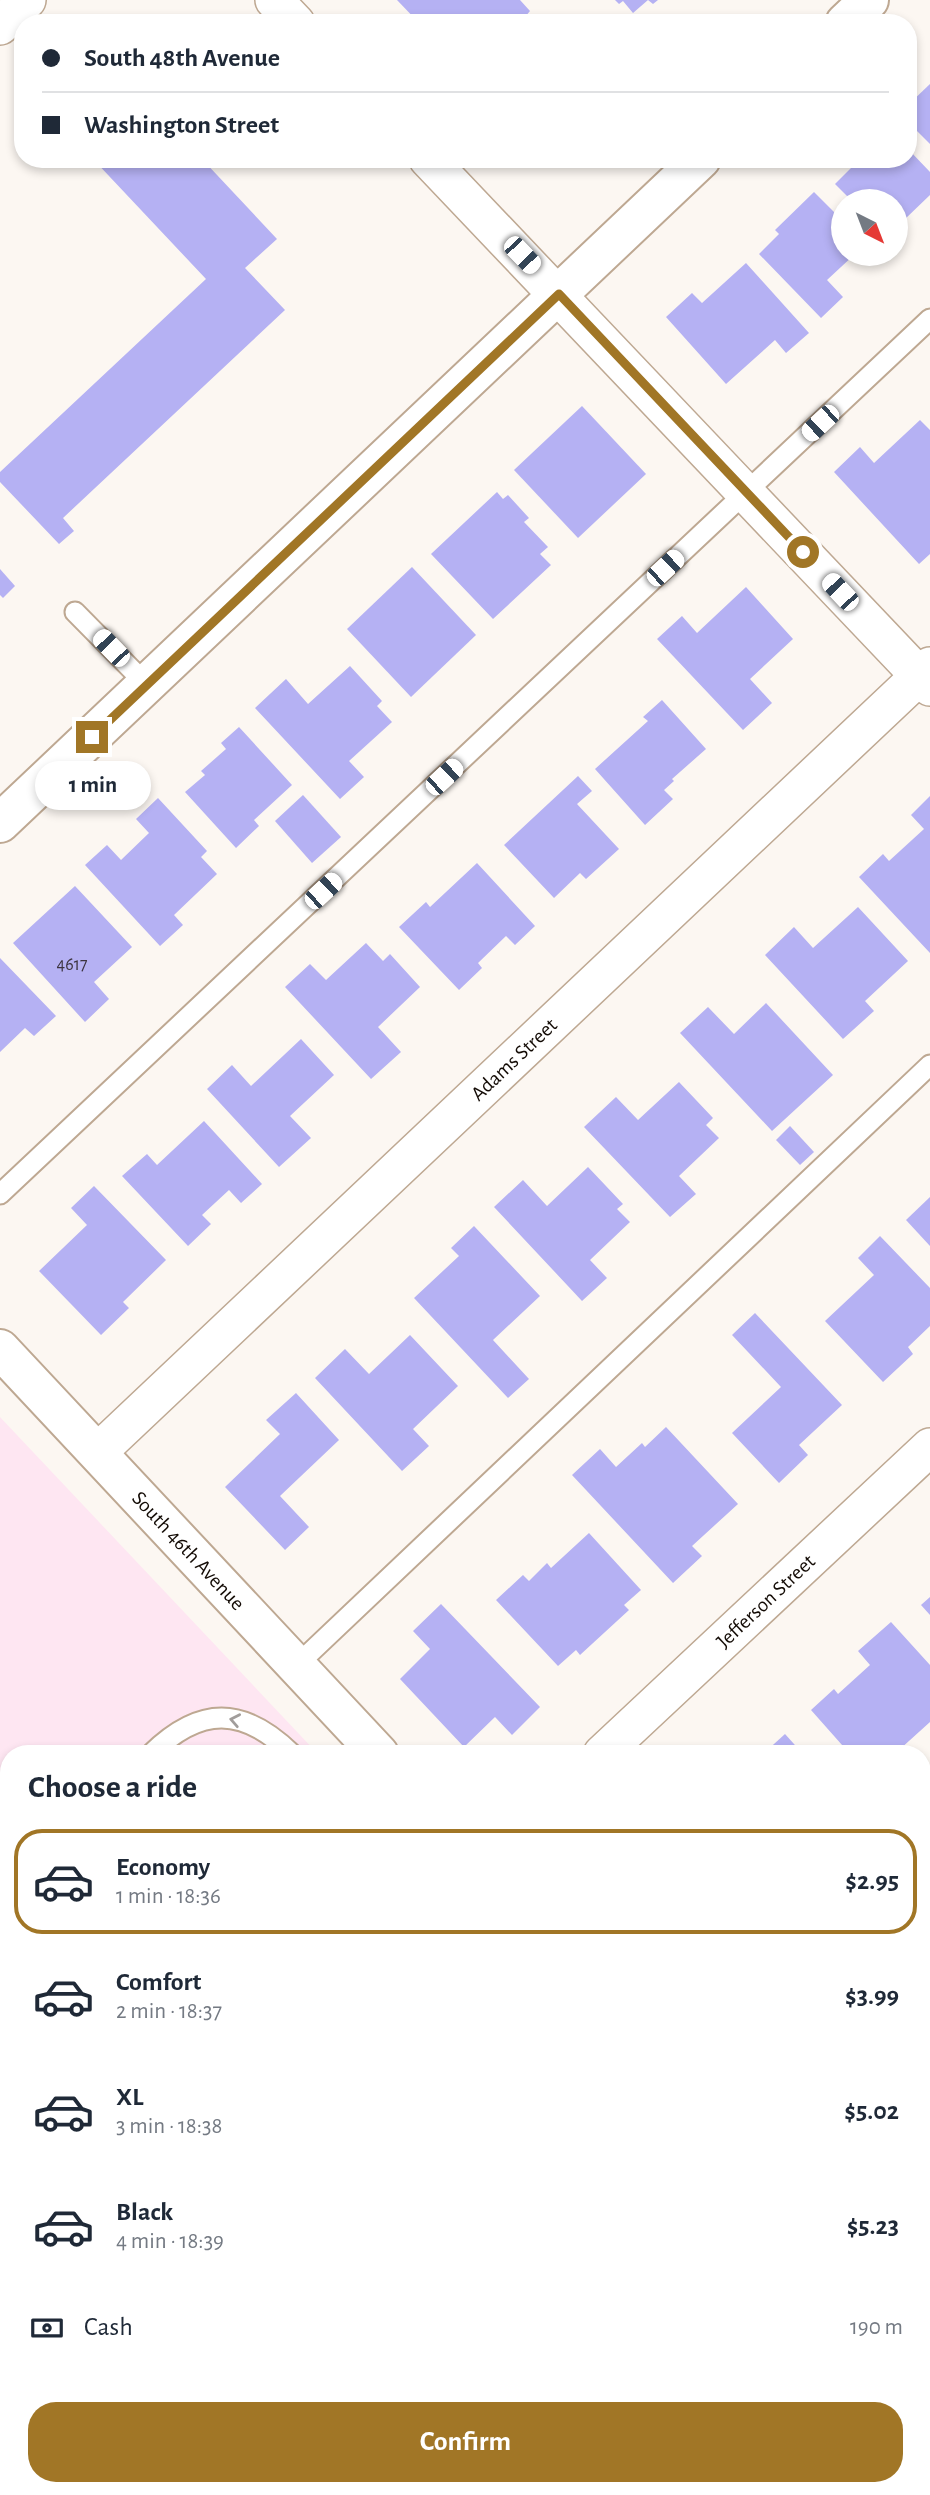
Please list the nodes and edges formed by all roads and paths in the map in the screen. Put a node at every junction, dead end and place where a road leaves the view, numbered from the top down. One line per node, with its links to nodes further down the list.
1 (27, 0): 6 (street)
2 (274, 0): 4 (street)
3 (869, 0): 5 (street)
4 (287, 14)
5 (854, 14)
6 (0, 26)
7 (437, 168): 9 (street)
8 (692, 168): 9 (street)
9 (559, 294): 11 (street); 14 (street)
10 (930, 320): 11 (lane)
11 (746, 492): 13 (street); 17 (lane)
12 (75, 612): 14 (lane)
13 (926, 676): 20 (street, Adams Street)
14 (147, 685): 15 (street)
15 (0, 823)
16 (930, 1065): 21 (lane)
17 (0, 1194)
18 (0, 1349): 20 (street, South 46th Avenue)
19 (930, 1447): 25 (street, Jefferson Street)
20 (98, 1452): 21 (street, South 46th Avenue)
21 (297, 1665): 24 (street, South 46th Avenue)
22 (164, 1745): 23 (lane, one-way to 22)
23 (282, 1745)
24 (371, 1745)
25 (612, 1745)

